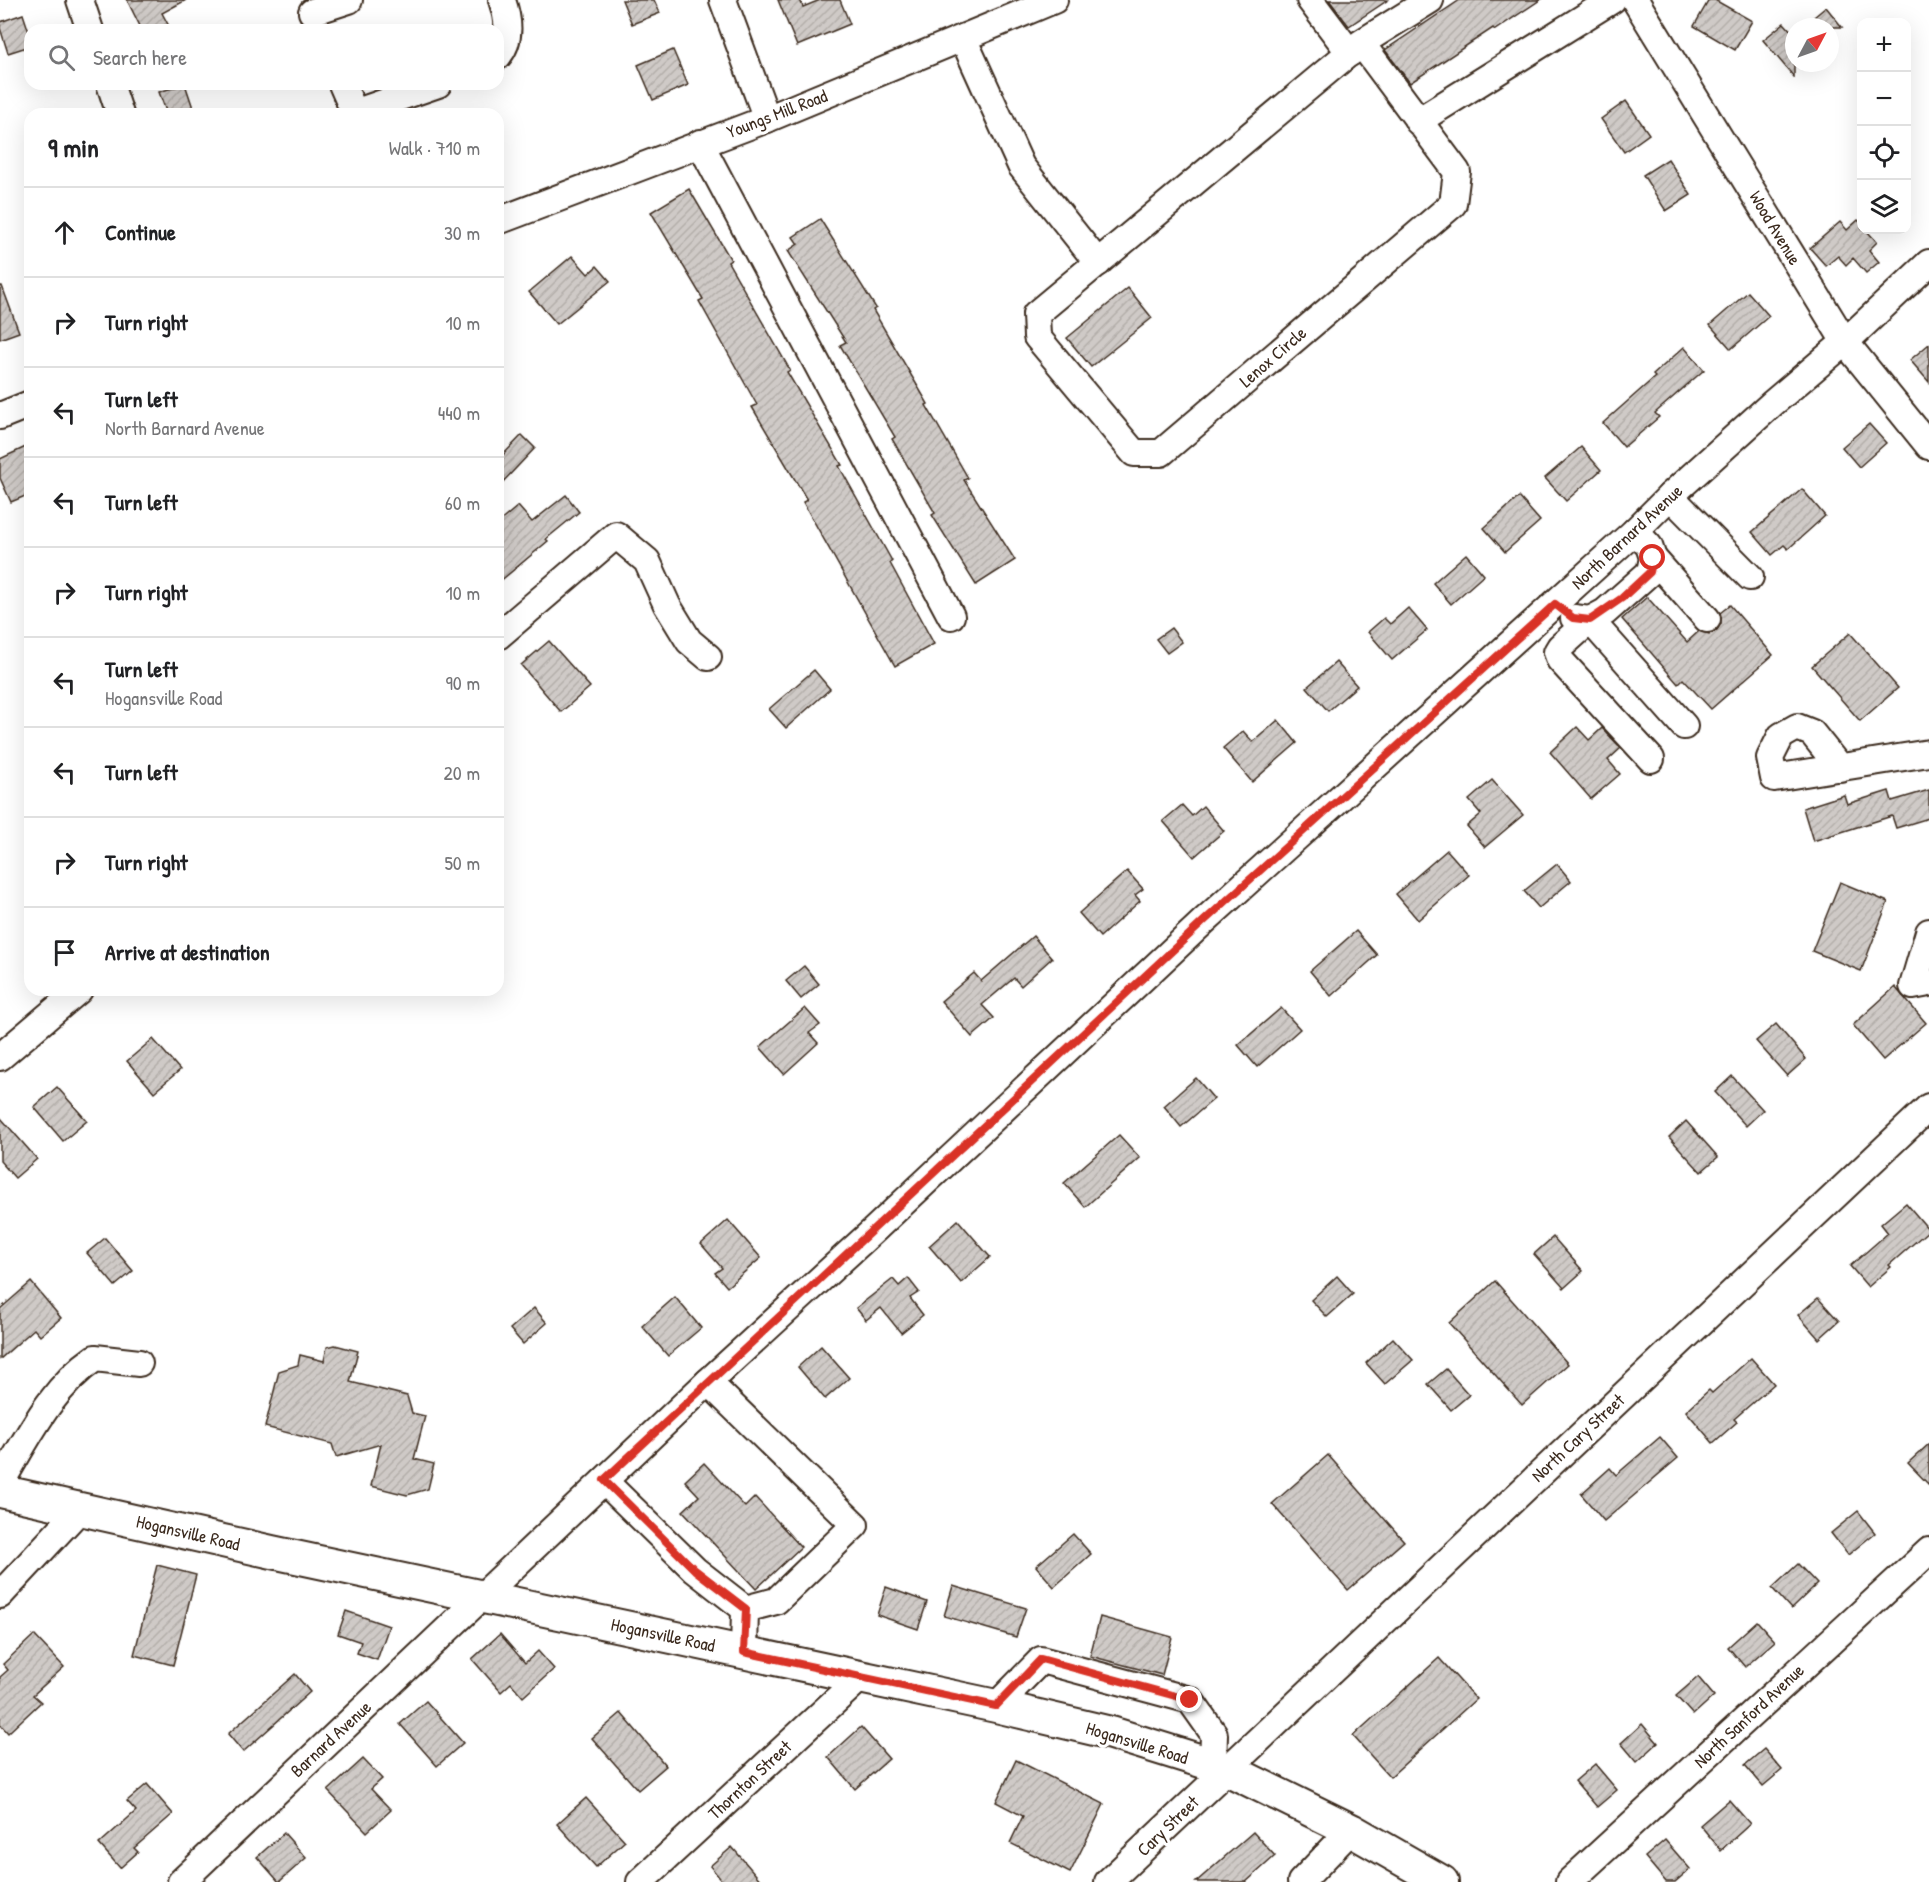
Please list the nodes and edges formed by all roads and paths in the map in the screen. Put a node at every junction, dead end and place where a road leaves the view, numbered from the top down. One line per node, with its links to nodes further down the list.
1 (80, 0): 11 (street)
2 (349, 0): 10 (street)
3 (502, 0): 13 (street)
4 (723, 0): 21 (street)
5 (1054, 0): 12 (street, Youngs Mill Road)
6 (1310, 0): 14 (street)
7 (1430, 0): 14 (street, Lenox Circle)
8 (1612, 0): 22 (street)
9 (1635, 0): 27 (street, Wood Avenue)
10 (313, 14)
11 (88, 24)
12 (963, 38): 21 (street, Youngs Mill Road); 25 (street)
13 (504, 41)
14 (1355, 48): 22 (street, Lenox Circle); 25 (street, Lenox Circle)
15 (112, 90): 18 (street)
16 (344, 90): 19 (street)
17 (421, 90): 20 (street)
18 (118, 108)
19 (352, 108)
20 (371, 108)
21 (767, 119): 23 (street, Youngs Mill Road)
22 (1418, 121): 25 (street, Lenox Circle)
23 (700, 143): 24 (street, Youngs Mill Road); 36 (street)
24 (504, 219)
25 (1098, 263)
26 (1929, 263): 27 (street, North Barnard Avenue)
27 (1845, 342): 30 (street, Wood Avenue); 31 (street, North Barnard Avenue)
28 (24, 406): 29 (street)
29 (0, 416)
30 (1929, 446)
31 (1670, 496): 32 (street, North Barnard Avenue); 34 (street)
32 (1635, 531): 33 (street); 35 (street, North Barnard Avenue)
33 (1653, 558): 37 (street); 38 (street)
34 (1750, 577)
35 (1555, 604): 38 (street); 51 (street, North Barnard Avenue)
36 (951, 616)
37 (1707, 618)
38 (1590, 620): 41 (street); 43 (street)
39 (504, 631): 40 (street)
40 (708, 657)
41 (1684, 726)
42 (1929, 753): 44 (street)
43 (1652, 759)
44 (1840, 768)
45 (1929, 932): 46 (street)
46 (1929, 983)
47 (72, 996): 48 (street)
48 (0, 1057)
49 (1929, 1107): 63 (street, North Cary Street)
50 (139, 1363): 53 (street)
51 (708, 1382): 52 (street, North Barnard Avenue); 59 (street)
52 (604, 1480): 58 (street, North Barnard Avenue); 59 (street)
53 (0, 1485)
54 (0, 1491): 55 (main road, Hogansville Road)
55 (81, 1508): 57 (street); 58 (main road, Hogansville Road)
56 (1929, 1551): 70 (street, North Sanford Avenue)
57 (0, 1595)
58 (482, 1597): 60 (main road, Hogansville Road); 68 (street, Barnard Avenue)
59 (746, 1609): 60 (street)
60 (744, 1652): 61 (main road, Hogansville Road)
61 (861, 1677): 62 (main road, Hogansville Road); 69 (street, Thornton Street)
62 (996, 1706): 63 (main road, Hogansville Road); 63 (street)
63 (1220, 1767): 64 (main road, Hogansville Road); 67 (street, Cary Street)
64 (1351, 1830): 65 (main road, Hogansville Road); 66 (street)
65 (1423, 1877)
66 (1316, 1878)
67 (1118, 1879)
68 (181, 1882)
69 (640, 1882)
70 (1569, 1882)

